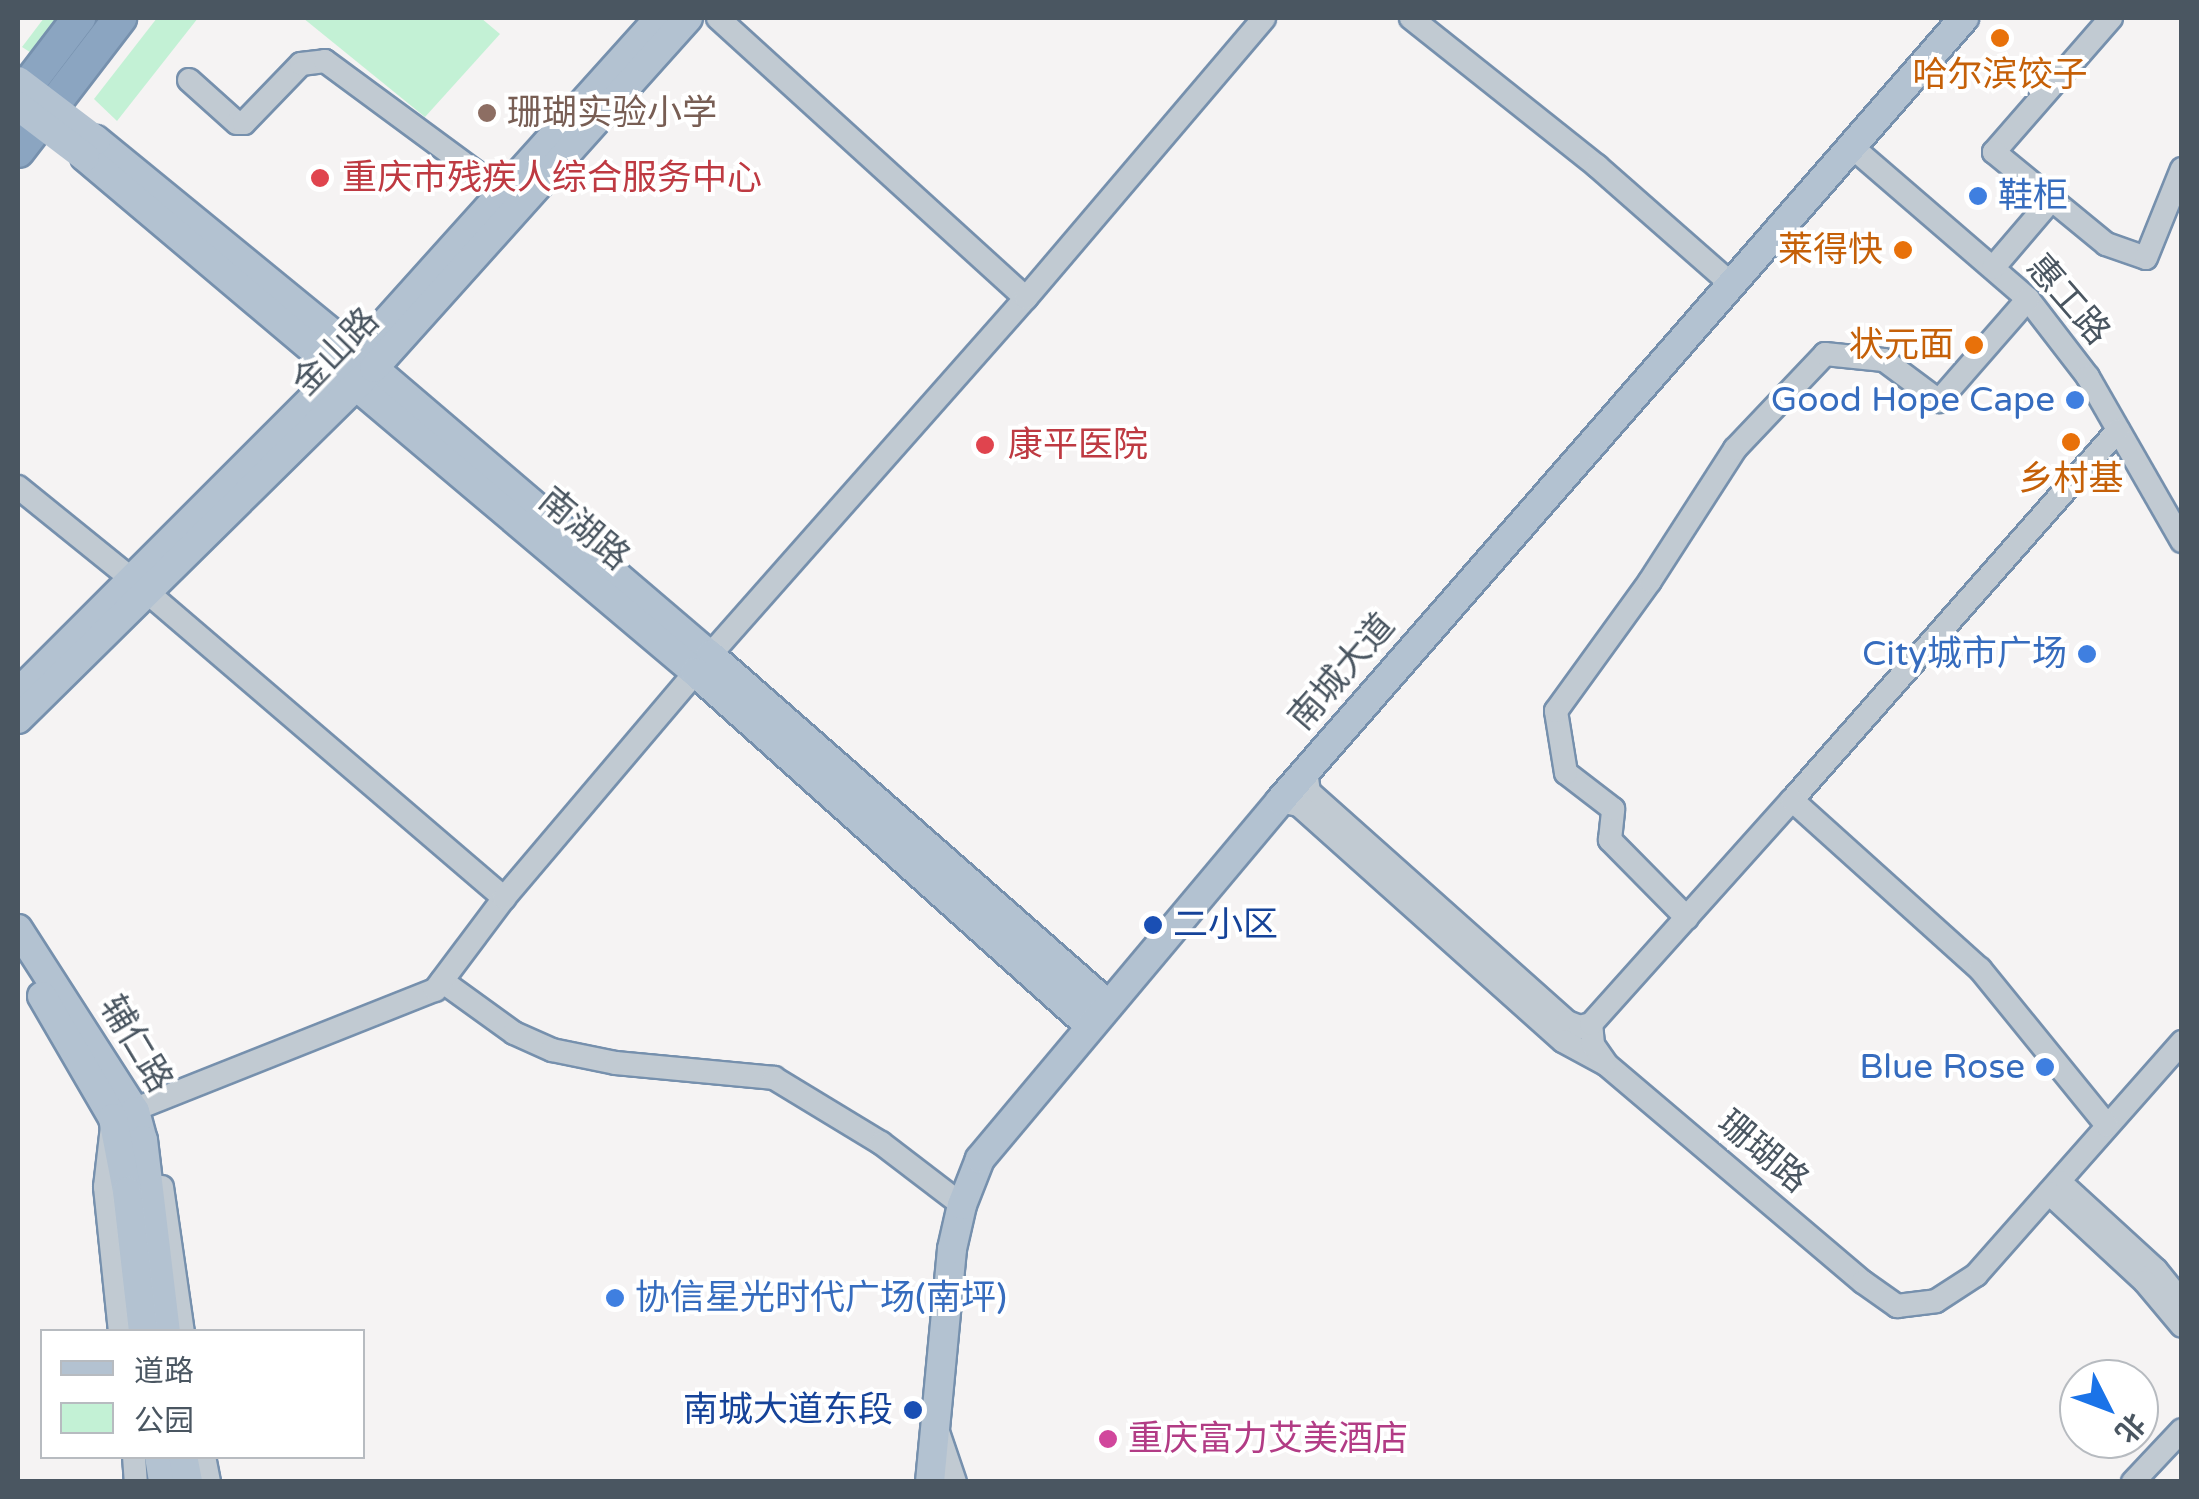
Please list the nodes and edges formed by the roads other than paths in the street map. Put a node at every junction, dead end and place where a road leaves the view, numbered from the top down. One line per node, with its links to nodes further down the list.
1 (80, 18): 12 (highway)
2 (120, 18): 16 (highway)
3 (660, 18): 18 (main road, 金山路)
4 (688, 18): 24 (main road, 金山路)
5 (718, 18): 22 (street)
6 (1264, 18): 22 (street)
7 (1411, 18): 21 (street)
8 (1964, 18): 14 (main road, 南城大道)
9 (2111, 18): 19 (street)
10 (189, 80): 18 (street)
11 (18, 81): 15 (main road, bridge)
12 (18, 98)
13 (18, 106): 15 (main road, bridge)
14 (1851, 146): 20 (street, 惠工路); 21 (main road, 南城大道)
15 (90, 148): 24 (main road)
16 (18, 151)
17 (2182, 169): 19 (street)
18 (502, 192): 24 (main road, 金山路)
19 (2052, 199): 20 (street)
20 (1993, 268): 23 (street, 惠工路)
21 (1729, 282): 32 (main road, 南城大道)
22 (1026, 298): 29 (street)
23 (2028, 299): 25 (street, 惠工路); 36 (street)
24 (356, 370): 28 (main road, 金山路); 29 (main road)
25 (2118, 430): 27 (street, 惠工路); 33 (street)
26 (18, 488): 28 (street)
27 (2182, 541)
28 (142, 587): 30 (main road, 金山路); 31 (main road, 金山路); 35 (street)
29 (702, 663): 35 (street); 40 (main road)
30 (18, 693)
31 (18, 719)
32 (1306, 771): 34 (main road, 南城大道); 41 (street)
33 (1792, 800): 36 (street); 45 (street)
34 (1280, 801): 40 (main road, 南城大道); 43 (street, 珊瑚路)
35 (504, 898): 39 (street)
36 (1687, 918): 41 (street)
37 (18, 929): 44 (main road, 辅仁路)
38 (18, 956): 44 (main road, 辅仁路)
39 (442, 981): 44 (street); 48 (street)
40 (1098, 1014): 48 (main road, 南城大道)
41 (1591, 1024): 43 (street)
42 (2182, 1042): 45 (street, 珊瑚路)
43 (1607, 1065): 47 (street, 珊瑚路)
44 (124, 1114): 46 (main road, 辅仁路); 51 (street); 52 (main road, 辅仁路)
45 (2107, 1125): 47 (street, 珊瑚路)
46 (144, 1140): 53 (main road, 辅仁路); 54 (street)
47 (2054, 1188): 49 (street); 50 (street)
48 (962, 1205): 56 (main road, 南城大道)
49 (2182, 1302)
50 (2182, 1326)
51 (120, 1329)
52 (143, 1329)
53 (166, 1329)
54 (183, 1329)
55 (2182, 1430): 59 (street)
56 (934, 1438): 57 (main road, 南城大道); 58 (street)
57 (926, 1482)
58 (955, 1482)
59 (2134, 1482)

